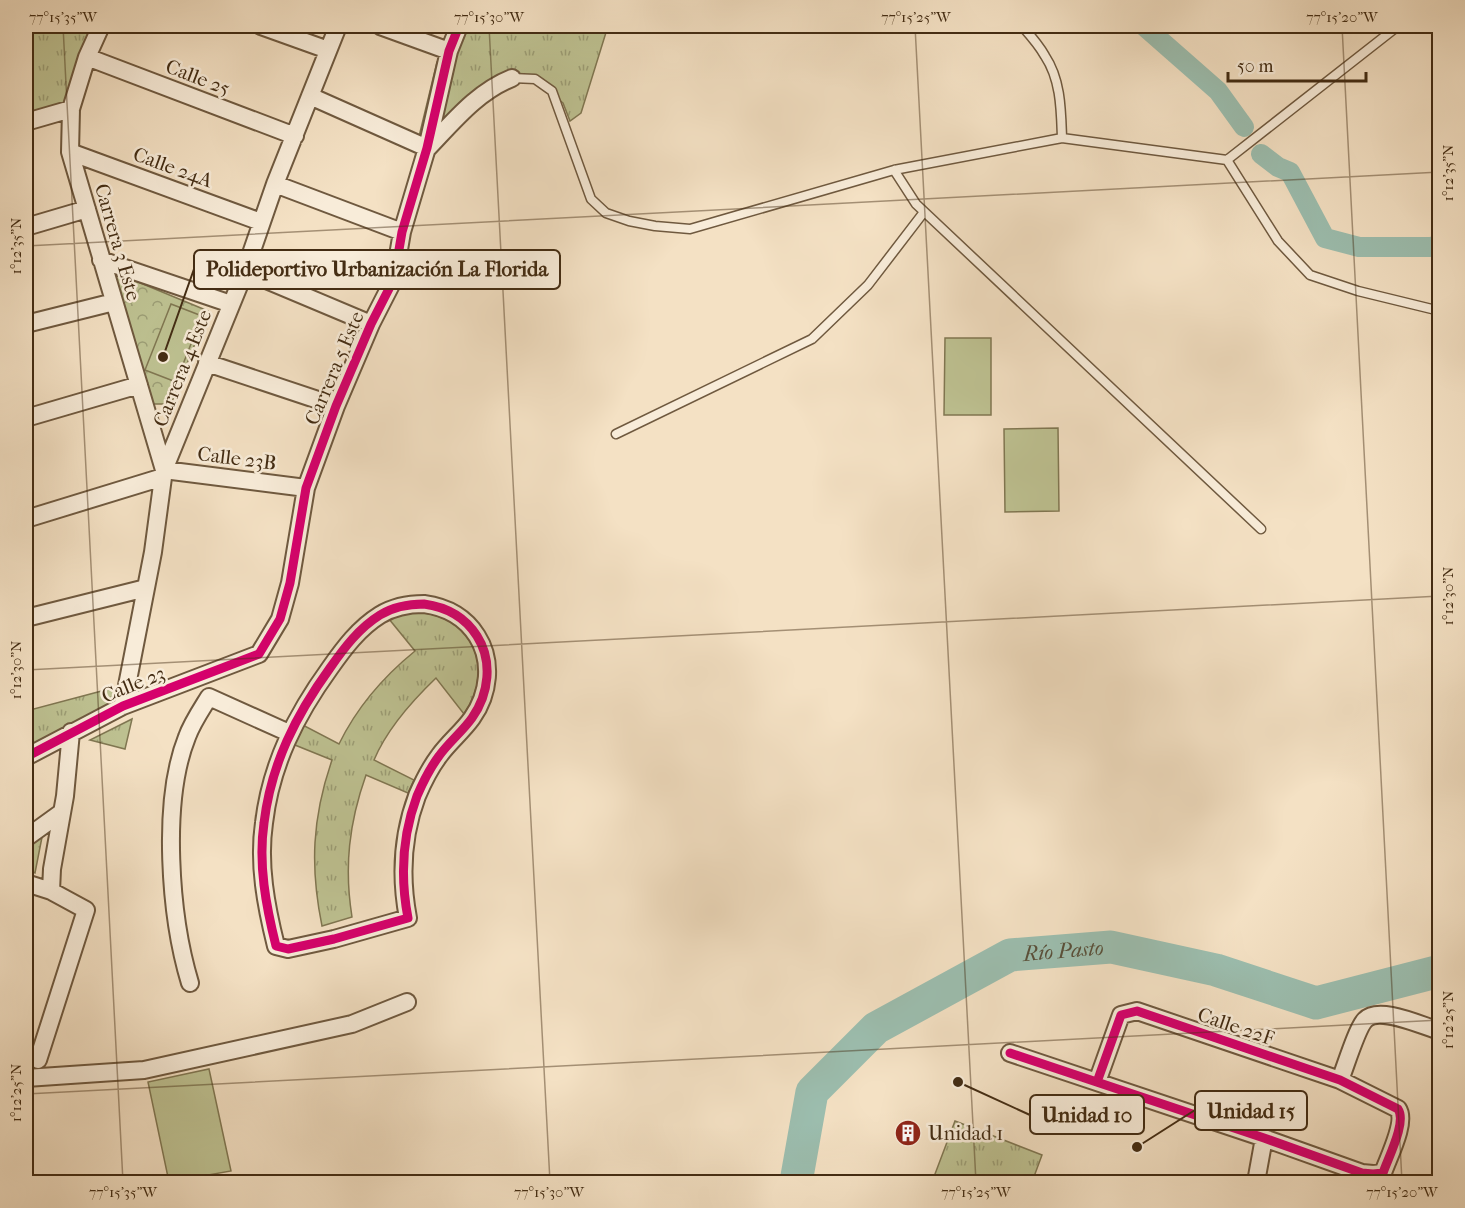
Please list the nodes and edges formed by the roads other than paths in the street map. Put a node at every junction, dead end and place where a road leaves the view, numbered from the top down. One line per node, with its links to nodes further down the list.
1 (101, 26): 10 (street, Carrera 3 Este)
2 (261, 26): 8 (street)
3 (338, 26): 8 (street, Carrera 4 Este)
4 (380, 26): 9 (street)
5 (459, 26): 9 (street, Carrera 5 Este)
6 (1022, 26): 16 (lane)
7 (1398, 26): 19 (lane)
8 (328, 50): 12 (street, Carrera 4 Este)
9 (449, 51): 17 (street, Carrera 5 Este)
10 (87, 57): 13 (street, Carrera 3 Este); 15 (street, Calle 25)
11 (512, 78): 17 (street, Carrera 5 Este); 20 (lane)
12 (310, 96): 15 (street, Carrera 4 Este); 17 (street)
13 (71, 109): 14 (street); 18 (street, Carrera 3 Este)
14 (26, 122)
15 (295, 136): 21 (street, Carrera 4 Este)
16 (1062, 138): 19 (lane); 20 (lane)
17 (427, 148): 26 (street, Carrera 5 Este)
18 (70, 152): 22 (street, Carrera 3 Este); 24 (street, Calle 24A)
19 (1227, 160): 31 (lane)
20 (894, 170): 23 (lane)
21 (275, 184): 24 (street, Carrera 4 Este); 26 (street)
22 (87, 209): 25 (street); 27 (street, Carrera 3 Este)
23 (924, 212): 38 (lane); 42 (lane)
24 (261, 222): 28 (street, Carrera 4 Este)
25 (26, 227)
26 (402, 232): 33 (street, Carrera 5 Este)
27 (101, 260): 29 (street, Carrera 3 Este); 30 (street)
28 (245, 271): 30 (street, Carrera 4 Este); 33 (street)
29 (114, 302): 32 (street); 35 (street, Carrera 3 Este)
30 (231, 304): 34 (street, Carrera 4 Este)
31 (1440, 311)
32 (26, 324)
33 (371, 324): 36 (street, Carrera 5 Este)
34 (207, 363): 36 (street); 39 (street, Carrera 4 Este)
35 (139, 385): 37 (street); 39 (street, Carrera 3 Este)
36 (336, 406): 40 (street, Carrera 5 Este)
37 (26, 418)
38 (616, 434)
39 (163, 474): 40 (street, Calle 23B); 41 (street, Calle 23B); 43 (street, Carrera 4 Este)
40 (306, 488): 45 (street, Carrera 5 Este)
41 (26, 519)
42 (1261, 529)
43 (146, 588): 44 (street); 48 (street, Carrera 4 Este)
44 (26, 618)
45 (260, 654): 46 (street, Calle 23)
46 (202, 676): 47 (street); 48 (street, Calle 23)
47 (209, 697): 50 (street); 56 (street)
48 (123, 706): 49 (street, Calle 23)
49 (71, 732): 51 (street, Calle 23); 52 (street)
50 (289, 734): 50 (street)
51 (26, 757)
52 (62, 812): 53 (street); 55 (street)
53 (26, 838)
54 (26, 884): 55 (street)
55 (51, 891): 60 (street)
56 (190, 983)
57 (407, 1002): 61 (street)
58 (1440, 1031): 62 (street)
59 (1010, 1053): 63 (street)
60 (38, 1060)
61 (26, 1078)
62 (1340, 1080): 63 (street, Calle 22F); 64 (street, Calle 22F)
63 (1097, 1082): 64 (street)
64 (1264, 1138): 65 (street)
65 (1256, 1182)

